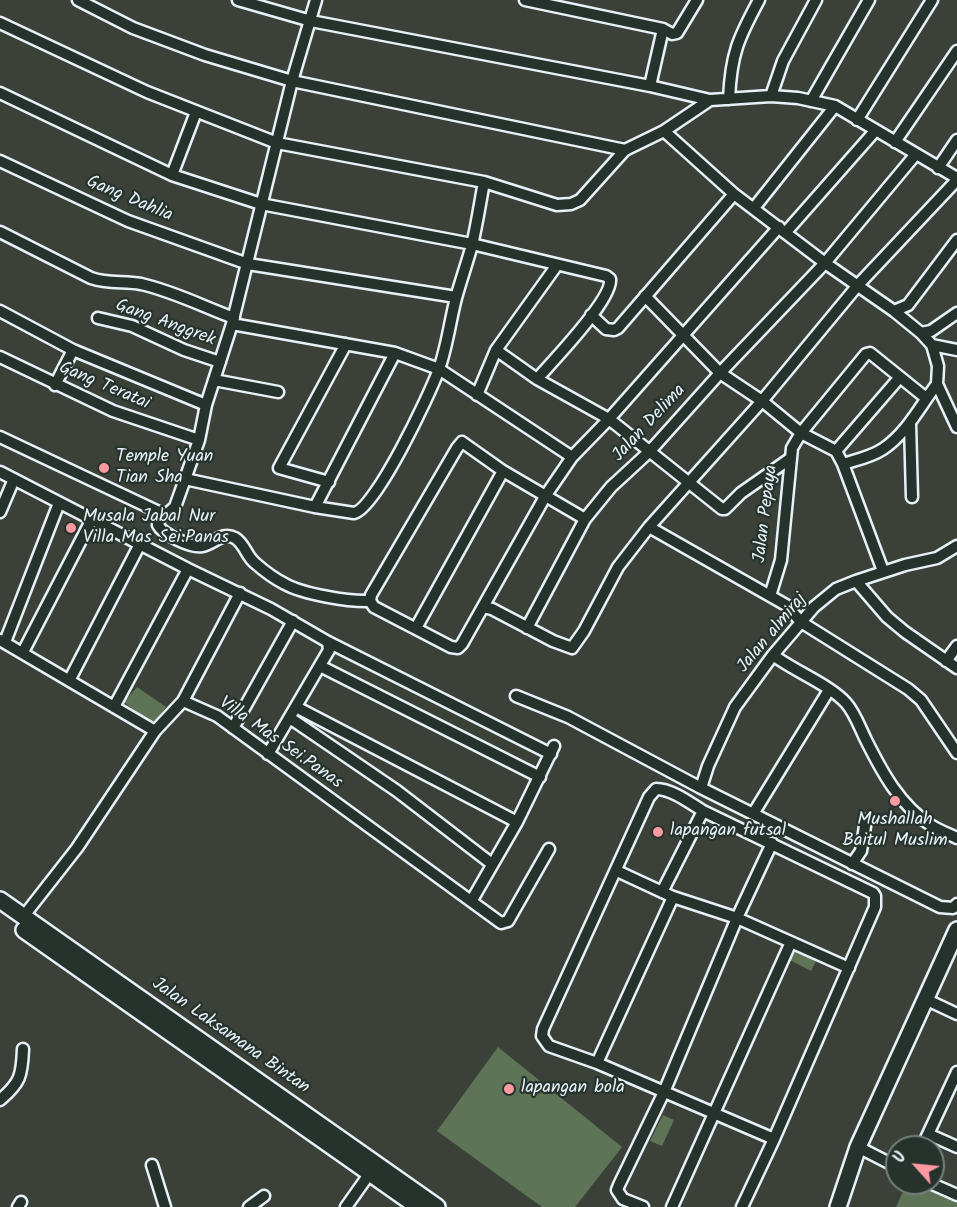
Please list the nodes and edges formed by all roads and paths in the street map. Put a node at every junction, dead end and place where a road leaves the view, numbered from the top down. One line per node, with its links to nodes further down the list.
1 (78, 0): 14 (street)
2 (238, 0): 10 (street)
3 (316, 0): 10 (street)
4 (525, 0): 12 (street)
5 (697, 0): 12 (street)
6 (759, 0): 18 (street)
7 (816, 0): 17 (street)
8 (869, 0): 20 (street)
9 (932, 0): 23 (street)
10 (311, 21): 14 (street); 15 (street)
11 (0, 23): 22 (street)
12 (663, 29): 15 (street)
13 (957, 51): 27 (street)
14 (292, 81): 28 (street); 29 (street)
15 (650, 86): 19 (street)
16 (0, 93): 33 (street)
17 (771, 96): 18 (street); 20 (street)
18 (729, 99): 19 (street)
19 (710, 100): 24 (street)
20 (811, 101): 21 (street)
21 (835, 106): 23 (street); 38 (street)
22 (196, 112): 28 (street); 33 (street)
23 (857, 120): 25 (street)
24 (664, 131): 29 (street); 36 (street)
25 (875, 131): 27 (street); 39 (street)
26 (957, 140): 32 (street)
27 (895, 142): 30 (street)
28 (277, 143): 35 (street); 37 (street)
29 (625, 150): 35 (street)
30 (916, 154): 32 (street); 43 (street, Jalan Delima)
31 (0, 161): 44 (street, Gang Dahlia)
32 (938, 168): 34 (street)
33 (172, 175): 37 (street)
34 (957, 179): 46 (street)
35 (484, 182): 42 (street)
36 (734, 194): 38 (street); 47 (street)
37 (261, 204): 42 (street); 44 (street)
38 (754, 208): 39 (street)
39 (783, 230): 43 (street); 56 (street)
40 (0, 232): 54 (street)
41 (957, 240): 49 (street)
42 (472, 244): 45 (street); 48 (street)
43 (825, 263): 46 (street); 66 (street, Jalan Delima)
44 (248, 264): 48 (street, Gang Dahlia); 54 (street)
45 (557, 265): 52 (street); 60 (street)
46 (858, 285): 49 (street); 75 (street)
47 (645, 296): 52 (street); 56 (street)
48 (456, 297): 65 (street)
49 (894, 310): 55 (street)
50 (0, 311): 59 (street)
51 (957, 313): 55 (street)
52 (591, 315): 68 (street)
53 (98, 318): 64 (street, Gang Anggrek)
54 (233, 321): 57 (street); 64 (street)
55 (921, 333): 58 (street)
56 (684, 335): 66 (street); 77 (street)
57 (346, 344): 62 (street); 92 (street)
58 (932, 345): 61 (street); 70 (street)
59 (73, 350): 71 (street); 76 (street)
60 (496, 350): 68 (street); 73 (street)
61 (957, 350)
62 (395, 353): 65 (street); 92 (street)
63 (0, 357): 71 (street, Gang Teratai)
64 (220, 362): 69 (street)
65 (439, 369): 73 (street); 97 (street)
66 (720, 373): 75 (street); 84 (street, Jalan Delima)
67 (900, 376): 74 (street); 80 (street, Jalan Pepaya); 83 (street)
68 (537, 379): 77 (street)
69 (214, 380): 72 (street); 76 (street)
70 (937, 384): 74 (street); 79 (street)
71 (55, 385): 82 (street, Gang Teratai)
72 (278, 392)
73 (477, 395): 85 (street)
74 (926, 398): 78 (street)
75 (762, 401): 80 (street); 93 (street)
76 (206, 405): 82 (street)
77 (609, 419): 84 (street); 85 (street)
78 (910, 424): 87 (street); 95 (street)
79 (957, 427)
80 (801, 433): 83 (street); 86 (street, Jalan Pepaya)
81 (0, 437): 99 (street)
82 (199, 440): 91 (street)
83 (836, 451): 87 (street)
84 (650, 452): 93 (street); 101 (street, Jalan Delima)
85 (572, 457): 94 (street)
86 (791, 458): 93 (street); 109 (street, Jalan Pepaya)
87 (843, 464): 106 (street)
88 (503, 471): 94 (street); 110 (street); 114 (street)
89 (0, 472): 90 (street)
90 (14, 479): 96 (street); 98 (street)
91 (185, 479): 97 (street); 99 (street)
92 (328, 482): 97 (street)
93 (689, 482): 102 (street)
94 (546, 495): 101 (street); 111 (street)
95 (912, 496)
96 (59, 503): 100 (street); 116 (street)
97 (315, 507)
98 (0, 512)
99 (161, 513): 110 (street)
100 (92, 519): 103 (street); 119 (street)
101 (585, 519): 115 (street, Jalan Delima)
102 (649, 527): 109 (street); 115 (street)
103 (140, 544): 105 (street); 124 (street)
104 (957, 546): 106 (street, Jalan almiraj)
105 (188, 569): 108 (street); 129 (street)
106 (883, 571): 107 (street, Jalan almiraj)
107 (856, 581): 113 (street, Jalan almiraj); 121 (street)
108 (240, 593): 112 (street); 127 (street)
109 (770, 596): 113 (street)
110 (370, 601): 114 (street)
111 (483, 607): 114 (street); 115 (street)
112 (293, 621): 117 (street); 131 (street)
113 (801, 622): 120 (street, Jalan almiraj); 133 (street)
114 (416, 628)
115 (527, 628)
116 (2, 641): 119 (street)
117 (328, 642): 122 (street); 135 (street)
118 (957, 646): 121 (street)
119 (23, 652): 124 (street)
120 (773, 655): 125 (street); 136 (street, Jalan almiraj)
121 (946, 661): 123 (street)
122 (320, 666): 128 (street); 135 (street)
123 (957, 668)
124 (70, 679): 129 (street)
125 (829, 690): 138 (street); 141 (street)
126 (516, 696): 136 (street)
127 (183, 701): 131 (street, Villa Mas Sei.Panas); 132 (street)
128 (296, 706): 130 (street); 140 (street)
129 (114, 707): 132 (street)
130 (290, 718): 134 (street); 144 (street)
131 (233, 728): 134 (street, Villa Mas Sei.Panas)
132 (155, 731): 153 (street)
133 (957, 753)
134 (268, 754): 150 (street, Villa Mas Sei.Panas)
135 (540, 777): 140 (street)
136 (701, 788): 138 (street)
137 (703, 811): 142 (street); 146 (street); 147 (street)
138 (753, 814): 145 (street)
139 (866, 820): 145 (street)
140 (517, 822): 144 (street)
141 (957, 838)
142 (772, 843): 154 (street); 157 (street)
143 (549, 849): 150 (street, Villa Mas Sei.Panas)
144 (492, 864): 150 (street)
145 (852, 864): 151 (street)
146 (617, 871): 147 (street); 161 (street)
147 (662, 892): 148 (street)
148 (673, 897): 154 (street); 161 (street)
149 (0, 900): 153 (main road, Jalan Laksamana Bintan)
150 (472, 900)
151 (957, 904)
152 (0, 912): 172 (main road, Jalan Laksamana Bintan)
153 (23, 917): 174 (main road, Jalan Laksamana Bintan)
154 (737, 918): 156 (street); 163 (street)
155 (957, 930): 158 (main road)
156 (791, 942): 157 (street); 165 (street)
157 (849, 968): 167 (street)
158 (925, 999): 159 (street); 168 (main road)
159 (957, 1014)
160 (23, 1049): 164 (street)
161 (597, 1063): 163 (street)
162 (957, 1072): 166 (street)
163 (664, 1092): 165 (street); 178 (street)
164 (0, 1100)
165 (715, 1114): 167 (street); 179 (street)
166 (928, 1134): 169 (street)
167 (774, 1139): 180 (street)
168 (858, 1147): 170 (street); 181 (main road)
169 (957, 1147)
170 (885, 1161)
171 (152, 1165): 175 (street)
172 (370, 1173): 174 (main road, Jalan Laksamana Bintan); 177 (street)
173 (264, 1197): 176 (street)
174 (429, 1206)
175 (165, 1207)
176 (249, 1207)
177 (346, 1207)
178 (643, 1207)
179 (672, 1207)
180 (742, 1207)
181 (838, 1207)

